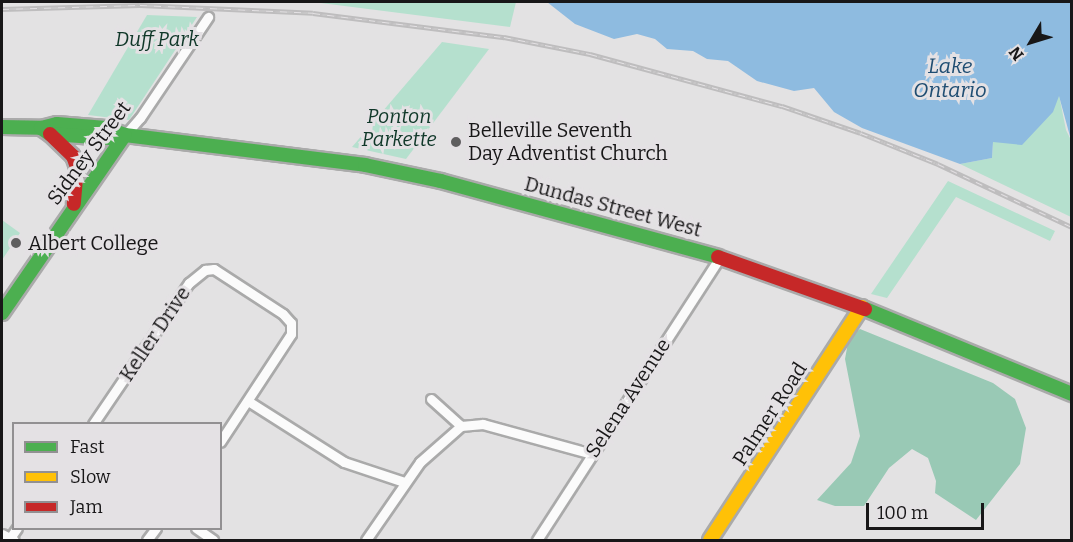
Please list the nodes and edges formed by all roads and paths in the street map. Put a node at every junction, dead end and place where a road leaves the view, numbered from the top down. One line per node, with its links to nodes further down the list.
1 (208, 16): 4 (street, Sidney Street)
2 (2, 127): 3 (main road, Dundas Street West)
3 (46, 131): 4 (main road, Dundas Street West); 5 (main road)
4 (125, 135): 5 (main road, Sidney Street); 6 (main road, Dundas Street West)
5 (74, 204): 8 (main road, Sidney Street)
6 (720, 256): 7 (main road, Dundas Street West); 15 (street, Selena Avenue)
7 (862, 307): 9 (main road, Dundas Street West); 21 (main road, Palmer Road)
8 (2, 313)
9 (1071, 394)
10 (431, 399): 13 (street)
11 (248, 401): 12 (street, Keller Drive); 14 (street, Keller Drive); 16 (street)
12 (94, 422)
13 (461, 426): 15 (street); 16 (street)
14 (222, 439)
15 (592, 454): 20 (street, Selena Avenue)
16 (404, 482): 19 (street)
17 (199, 530): 18 (street)
18 (213, 540)
19 (366, 540)
20 (537, 540)
21 (710, 540)

